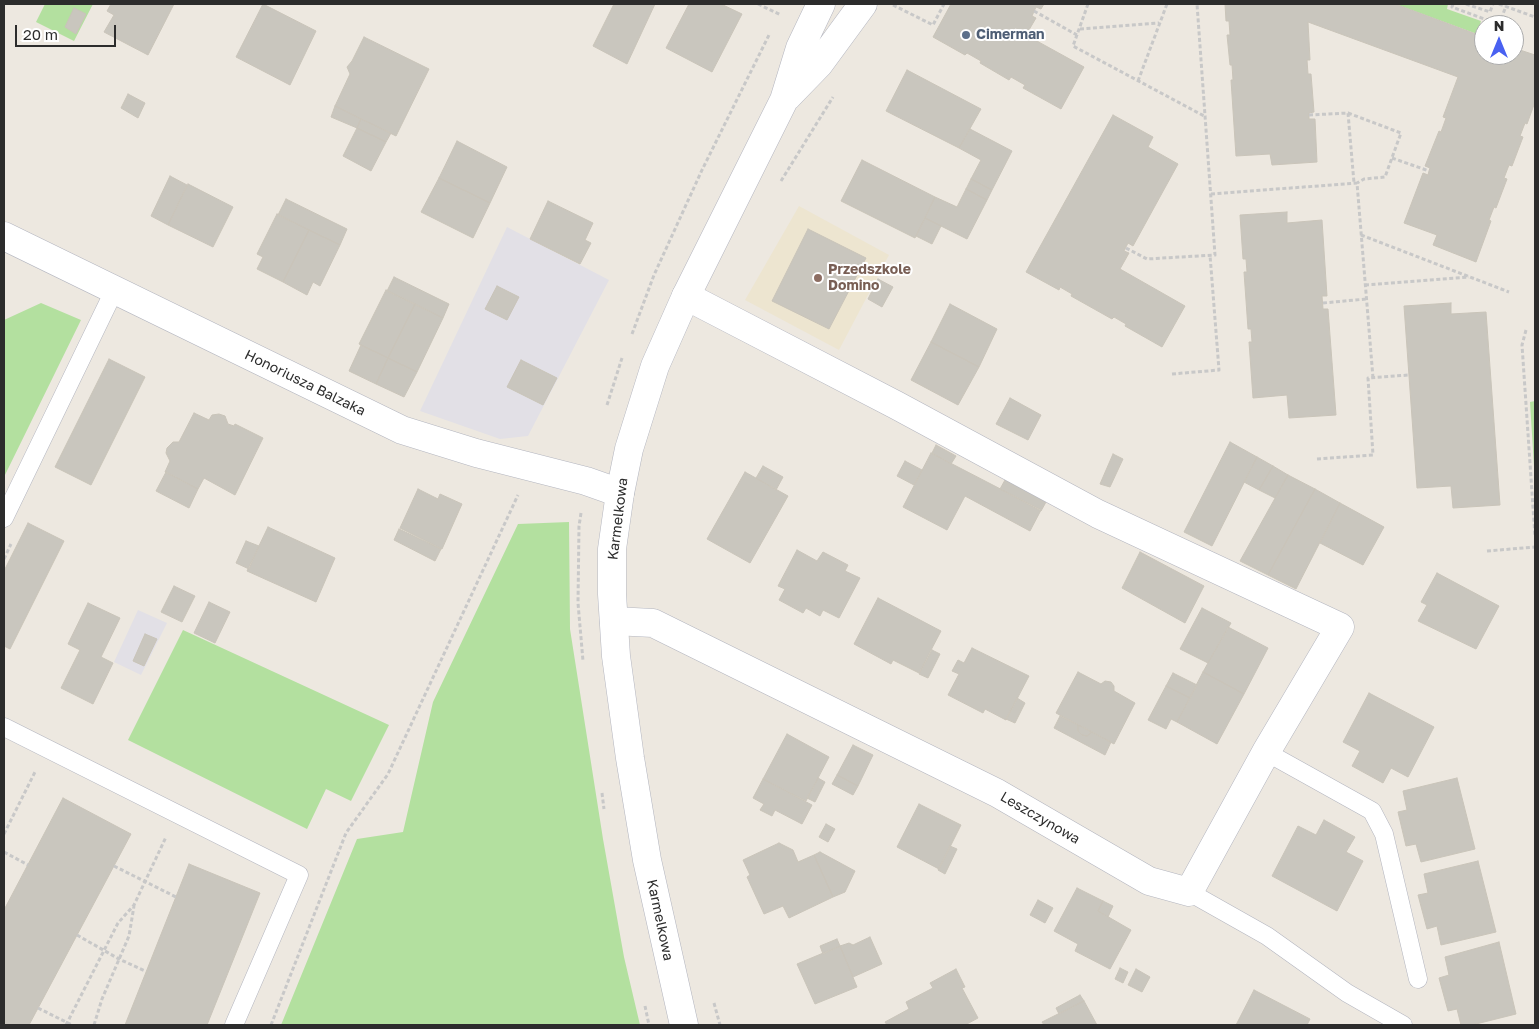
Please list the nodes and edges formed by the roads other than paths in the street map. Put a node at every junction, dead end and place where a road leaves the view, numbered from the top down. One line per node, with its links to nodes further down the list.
1 (821, 4): 3 (street, Karmelkowa)
2 (876, 8): 3 (street, Karmelkowa)
3 (784, 100): 6 (street, Karmelkowa)
4 (4, 236): 5 (street, Honoriusza Balzaka)
5 (114, 291): 7 (street, Honoriusza Balzaka); 8 (lane)
6 (686, 296): 7 (street, Karmelkowa); 11 (street)
7 (620, 493): 9 (street, Karmelkowa)
8 (4, 518)
9 (614, 621): 12 (street, Leszczynowa); 15 (street, Karmelkowa)
10 (4, 727): 14 (lane)
11 (1266, 752): 12 (street); 13 (lane)
12 (1189, 892): 16 (lane)
13 (1418, 980)
14 (234, 1025)
15 (684, 1025)
16 (1403, 1025)

